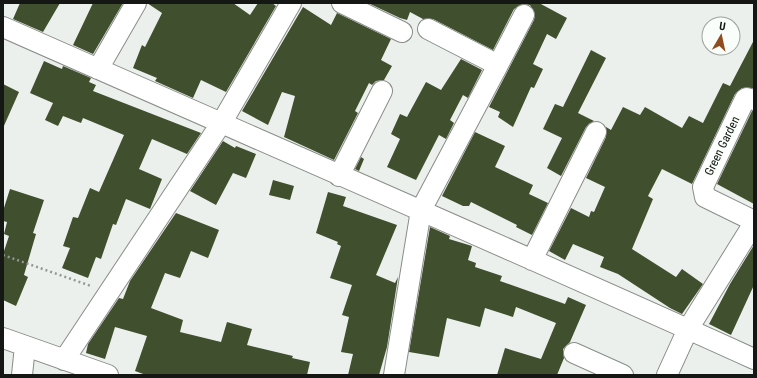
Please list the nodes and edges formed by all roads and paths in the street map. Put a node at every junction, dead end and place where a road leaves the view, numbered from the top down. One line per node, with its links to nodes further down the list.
1 (136, 3): 9 (street)
2 (291, 3): 12 (street)
3 (342, 3): 7 (street)
4 (524, 15): 8 (street)
5 (3, 27): 9 (street)
6 (428, 29): 8 (street)
7 (402, 32)
8 (498, 65): 15 (street)
9 (98, 69): 12 (street)
10 (382, 91): 14 (street)
11 (754, 100): 16 (street, Green Garden)
12 (222, 122): 14 (street); 19 (street)
13 (596, 132): 18 (street)
14 (339, 176): 15 (street)
15 (421, 210): 18 (street); 28 (street)
16 (754, 222): 20 (street, Green Garden)
17 (3, 255): 19 (path)
18 (532, 260): 20 (street)
19 (108, 291): 25 (street)
20 (688, 329): 24 (street); 30 (street, Green Garden)
21 (3, 338): 22 (street)
22 (24, 346): 25 (street); 26 (street)
23 (574, 353): 29 (street)
24 (754, 359)
25 (64, 360): 27 (street)
26 (22, 375)
27 (108, 375)
28 (394, 375)
29 (623, 375)
30 (667, 375)

